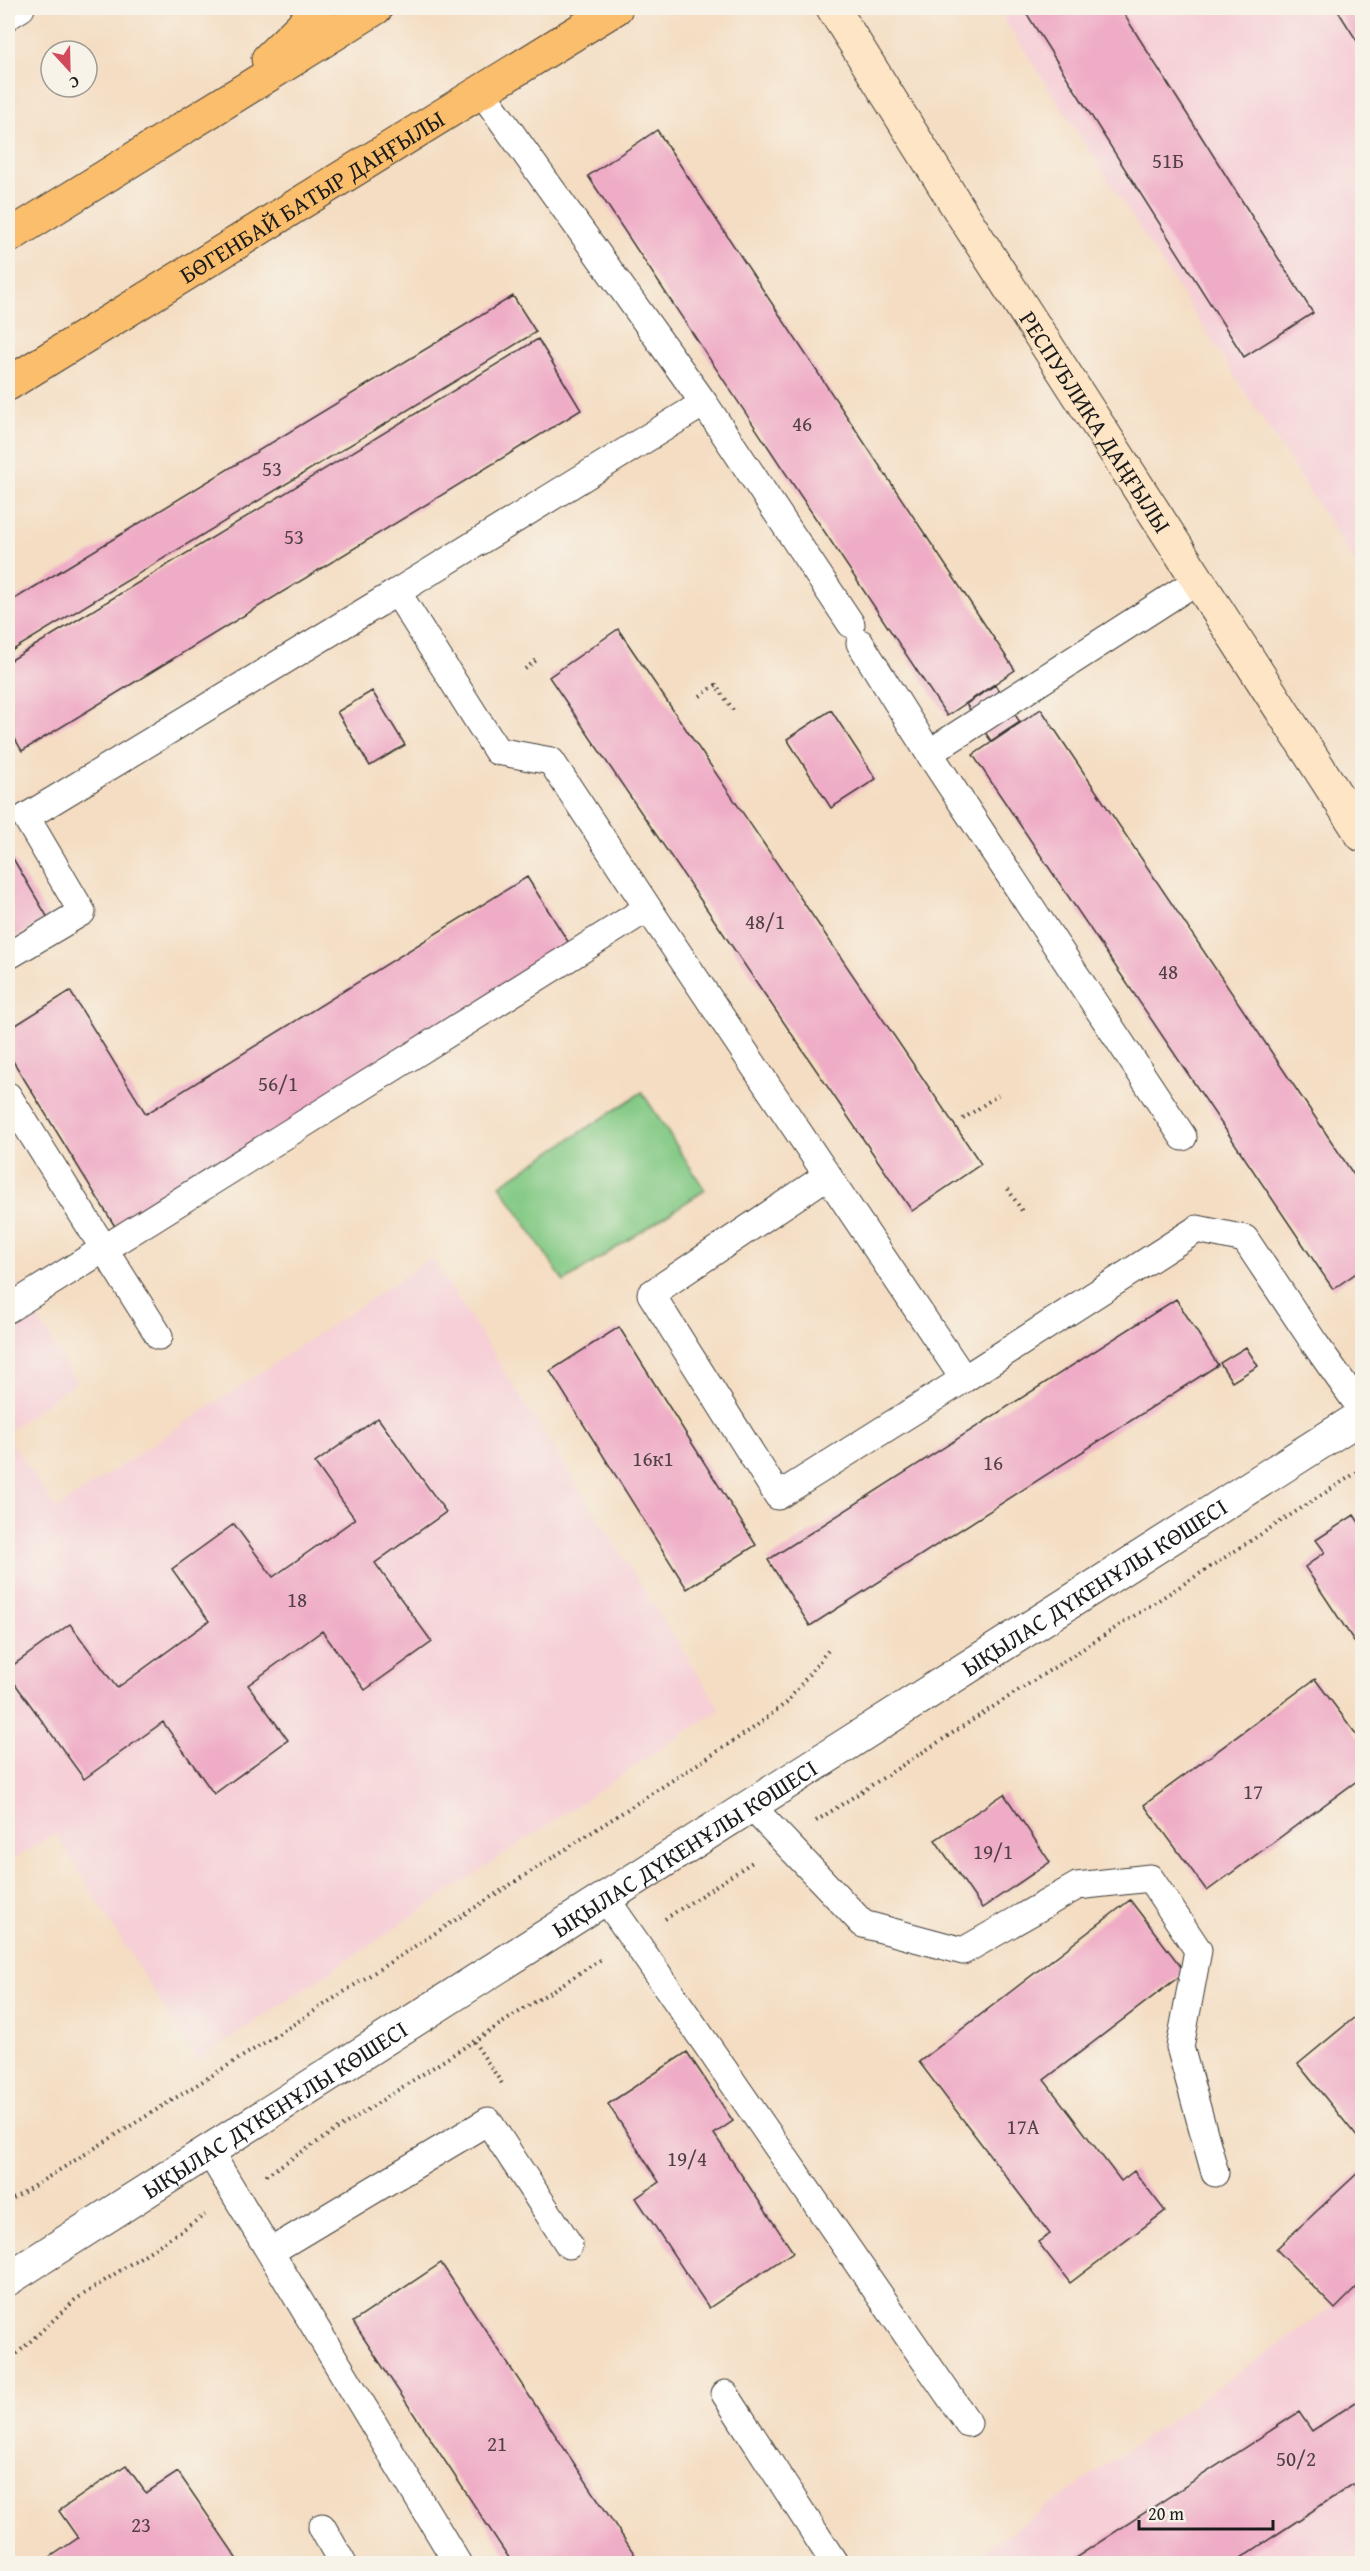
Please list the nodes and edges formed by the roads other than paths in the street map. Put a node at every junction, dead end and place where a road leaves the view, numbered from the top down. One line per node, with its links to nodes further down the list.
1 (21, 8): 6 (lane)
2 (320, 8): 8 (main road)
3 (376, 8): 8 (main road)
4 (616, 8): 7 (main road, БӨГЕНБАЙ БАТЫР ДАҢҒЫЛЫ)
5 (833, 8): 12 (main road, РЕСПУБЛИКА ДАҢҒЫЛЫ)
6 (8, 16)
7 (482, 91): 10 (main road, БӨГЕНБАЙ БАТЫР ДАҢҒЫЛЫ); 11 (lane)
8 (224, 102): 9 (main road)
9 (8, 237)
10 (8, 384)
11 (704, 403): 13 (lane); 14 (lane)
12 (1198, 580): 14 (lane); 15 (main road, РЕСПУБЛИКА ДАҢҒЫЛЫ)
13 (397, 592): 16 (lane); 17 (lane)
14 (929, 753): 19 (lane)
15 (1362, 835)
16 (648, 908): 20 (lane); 21 (lane)
17 (8, 956)
18 (8, 1096): 21 (lane)
19 (1183, 1137)
20 (828, 1175): 24 (lane); 24 (lane)
21 (103, 1250): 22 (lane); 23 (lane)
22 (8, 1309)
23 (159, 1336)
24 (964, 1379): 25 (lane)
25 (1362, 1410)
26 (1362, 1416): 27 (street, ЫҚЫЛАС ДҮКЕНҰЛЫ КӨШЕСІ)
27 (751, 1806): 28 (street, ЫҚЫЛАС ДҮКЕНҰЛЫ КӨШЕСІ); 30 (lane)
28 (606, 1899): 29 (street, ЫҚЫЛАС ДҮКЕНҰЛЫ КӨШЕСІ); 35 (lane)
29 (209, 2151): 32 (lane); 33 (street, ЫҚЫЛАС ДҮКЕНҰЛЫ КӨШЕСІ)
30 (1215, 2173)
31 (569, 2245): 32 (lane)
32 (270, 2252): 38 (lane)
33 (8, 2279)
34 (725, 2394): 39 (lane)
35 (968, 2423)
36 (322, 2527): 37 (lane)
37 (342, 2564)
38 (458, 2564)
39 (835, 2564)

